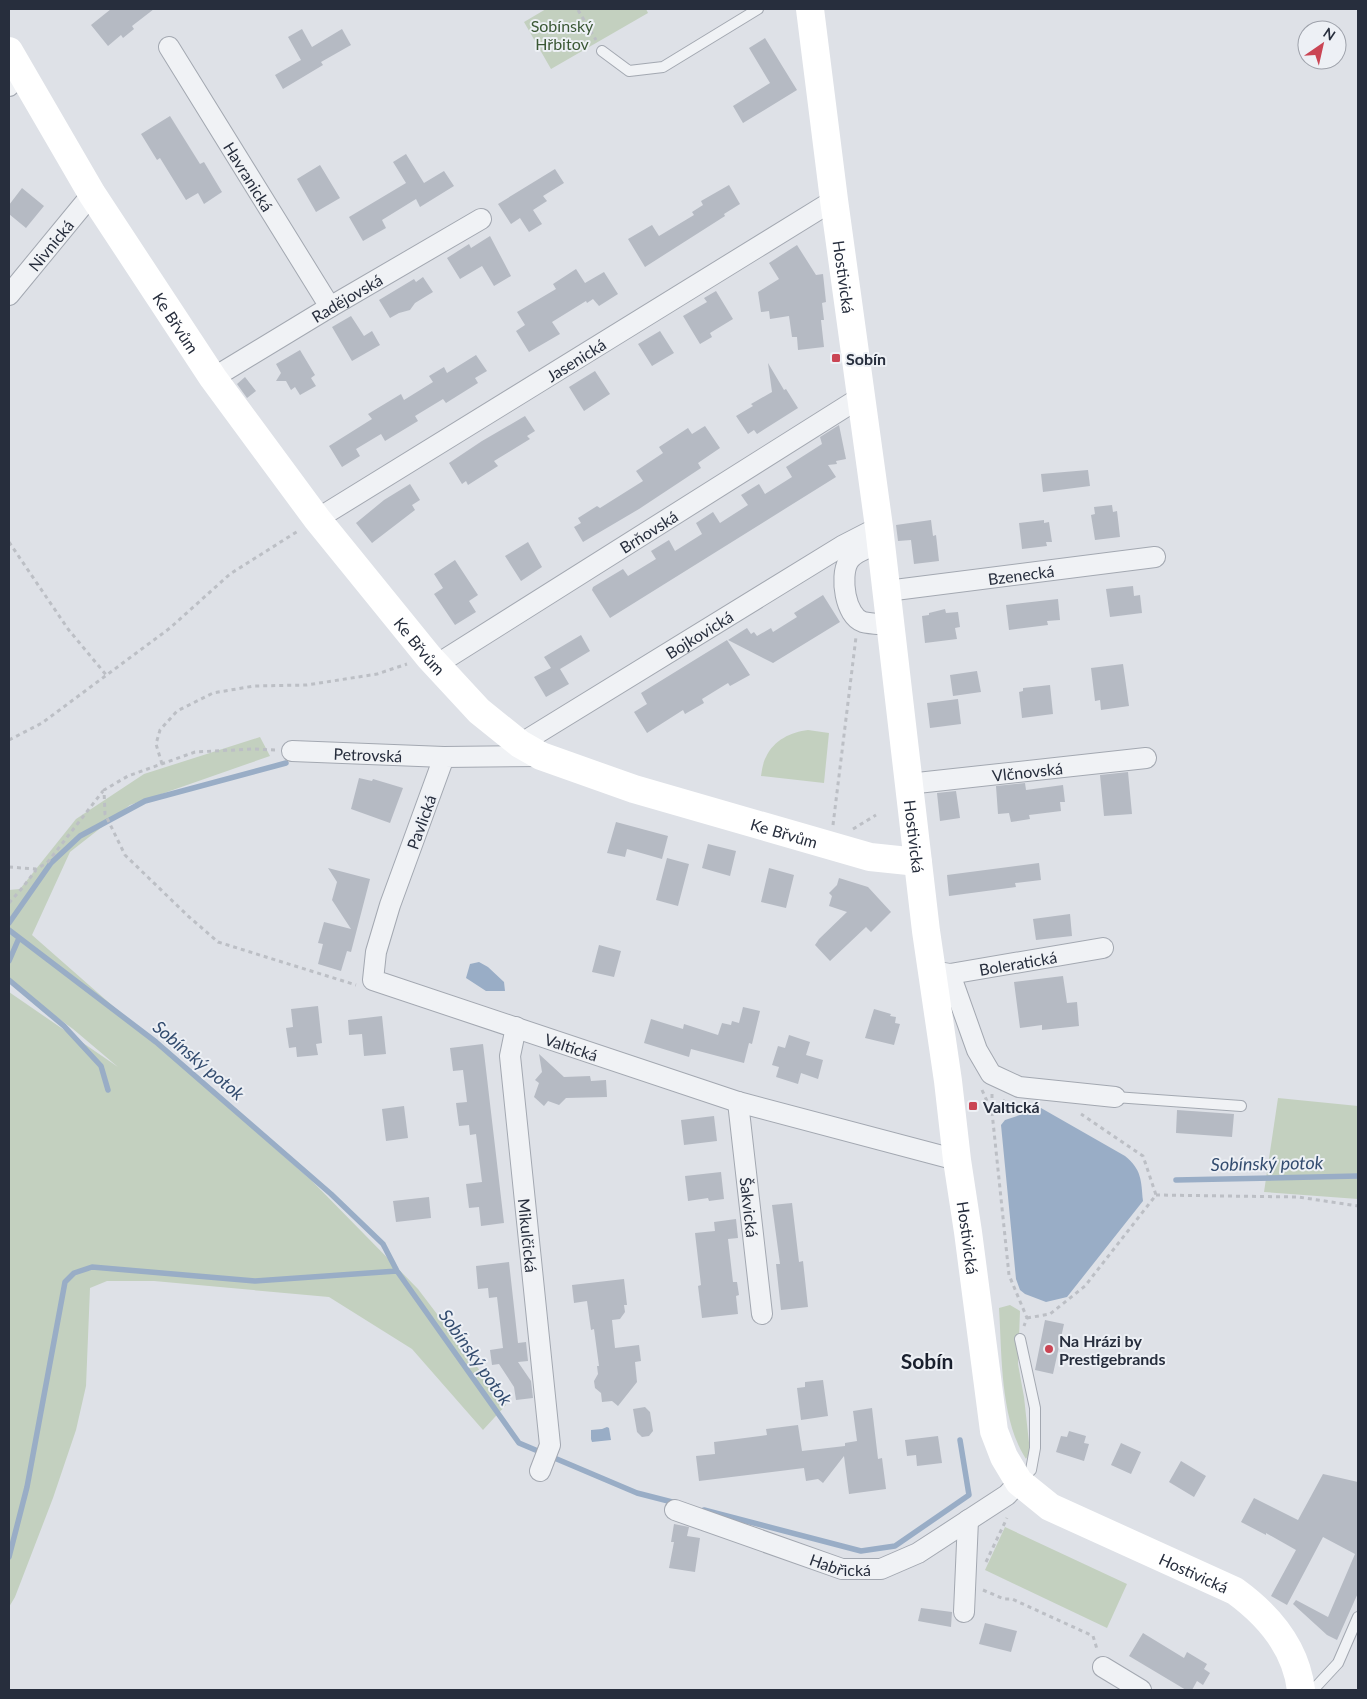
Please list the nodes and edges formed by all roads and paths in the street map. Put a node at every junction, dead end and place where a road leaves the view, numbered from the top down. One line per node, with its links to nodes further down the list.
1 (758, 9): 5 (lane)
2 (810, 9): 8 (street, Hostivická)
3 (578, 10): 5 (path)
4 (169, 46): 11 (street, Havranická)
5 (602, 51)
6 (13, 70): 7 (street, Ke Břvům)
7 (92, 194): 10 (street, Nivnická); 12 (street, Ke Břvům)
8 (834, 200): 13 (street, Hostivická); 14 (street, Jasenická)
9 (481, 218): 11 (street, Radějovská)
10 (9, 295)
11 (330, 307): 12 (street, Radějovská)
12 (213, 378): 14 (street, Ke Břvům)
13 (861, 397): 15 (street, Hostivická); 21 (street, Brňovská)
14 (318, 519): 21 (street, Ke Břvům); 22 (path)
15 (880, 535): 18 (street, Hostivická); 19 (street); 24 (street, Bojkovická)
16 (9, 542): 22 (path)
17 (1155, 557): 18 (street, Bzenecká)
18 (887, 592): 19 (street, Hostivická)
19 (890, 625): 29 (street, Hostivická)
20 (856, 630): 32 (path)
21 (432, 661): 24 (street, Ke Břvům); 28 (path)
22 (107, 676): 23 (path)
23 (9, 740)
24 (531, 750): 26 (street); 34 (street, Ke Břvům)
25 (292, 751): 26 (street, Petrovská); 28 (path)
26 (444, 757): 40 (street, Pavlická)
27 (1146, 758): 29 (street, Vlčnovská)
28 (162, 764): 30 (path)
29 (908, 784): 34 (street, Hostivická)
30 (104, 790): 36 (path); 40 (path)
31 (876, 815): 33 (path)
32 (832, 829)
33 (850, 830)
34 (918, 862): 39 (street, Hostivická)
35 (9, 867): 36 (path)
36 (36, 869): 37 (path)
37 (9, 903)
38 (1104, 948): 39 (street, Boleratická)
39 (941, 973): 42 (street, Hostivická); 49 (street, Hostivická)
40 (374, 980): 41 (street, Valtická)
41 (516, 1028): 45 (street, Valtická); 55 (street, Mikulčická)
42 (986, 1081): 43 (street); 48 (path); 48 (path)
43 (1018, 1087): 44 (street); 48 (path)
44 (1115, 1097): 46 (lane)
45 (738, 1102): 49 (street, Valtická); 52 (street, Šakvická)
46 (1241, 1106)
47 (1073, 1110): 50 (path)
48 (992, 1112): 53 (path)
49 (957, 1160): 56 (street, Hostivická)
50 (1156, 1195): 51 (path); 53 (path)
51 (1358, 1206)
52 (762, 1314)
53 (1027, 1318): 54 (path)
54 (1020, 1339): 56 (lane)
55 (540, 1471)
56 (1018, 1482): 58 (street, Habřická); 66 (street, Hostivická)
57 (675, 1510): 58 (street, Habřická)
58 (968, 1520): 62 (street)
59 (1003, 1527): 60 (path)
60 (982, 1570)
61 (983, 1590): 64 (path)
62 (964, 1612)
63 (1358, 1617): 67 (lane)
64 (1103, 1667): 65 (street)
65 (1141, 1690)
66 (1302, 1690)
67 (1313, 1690)

